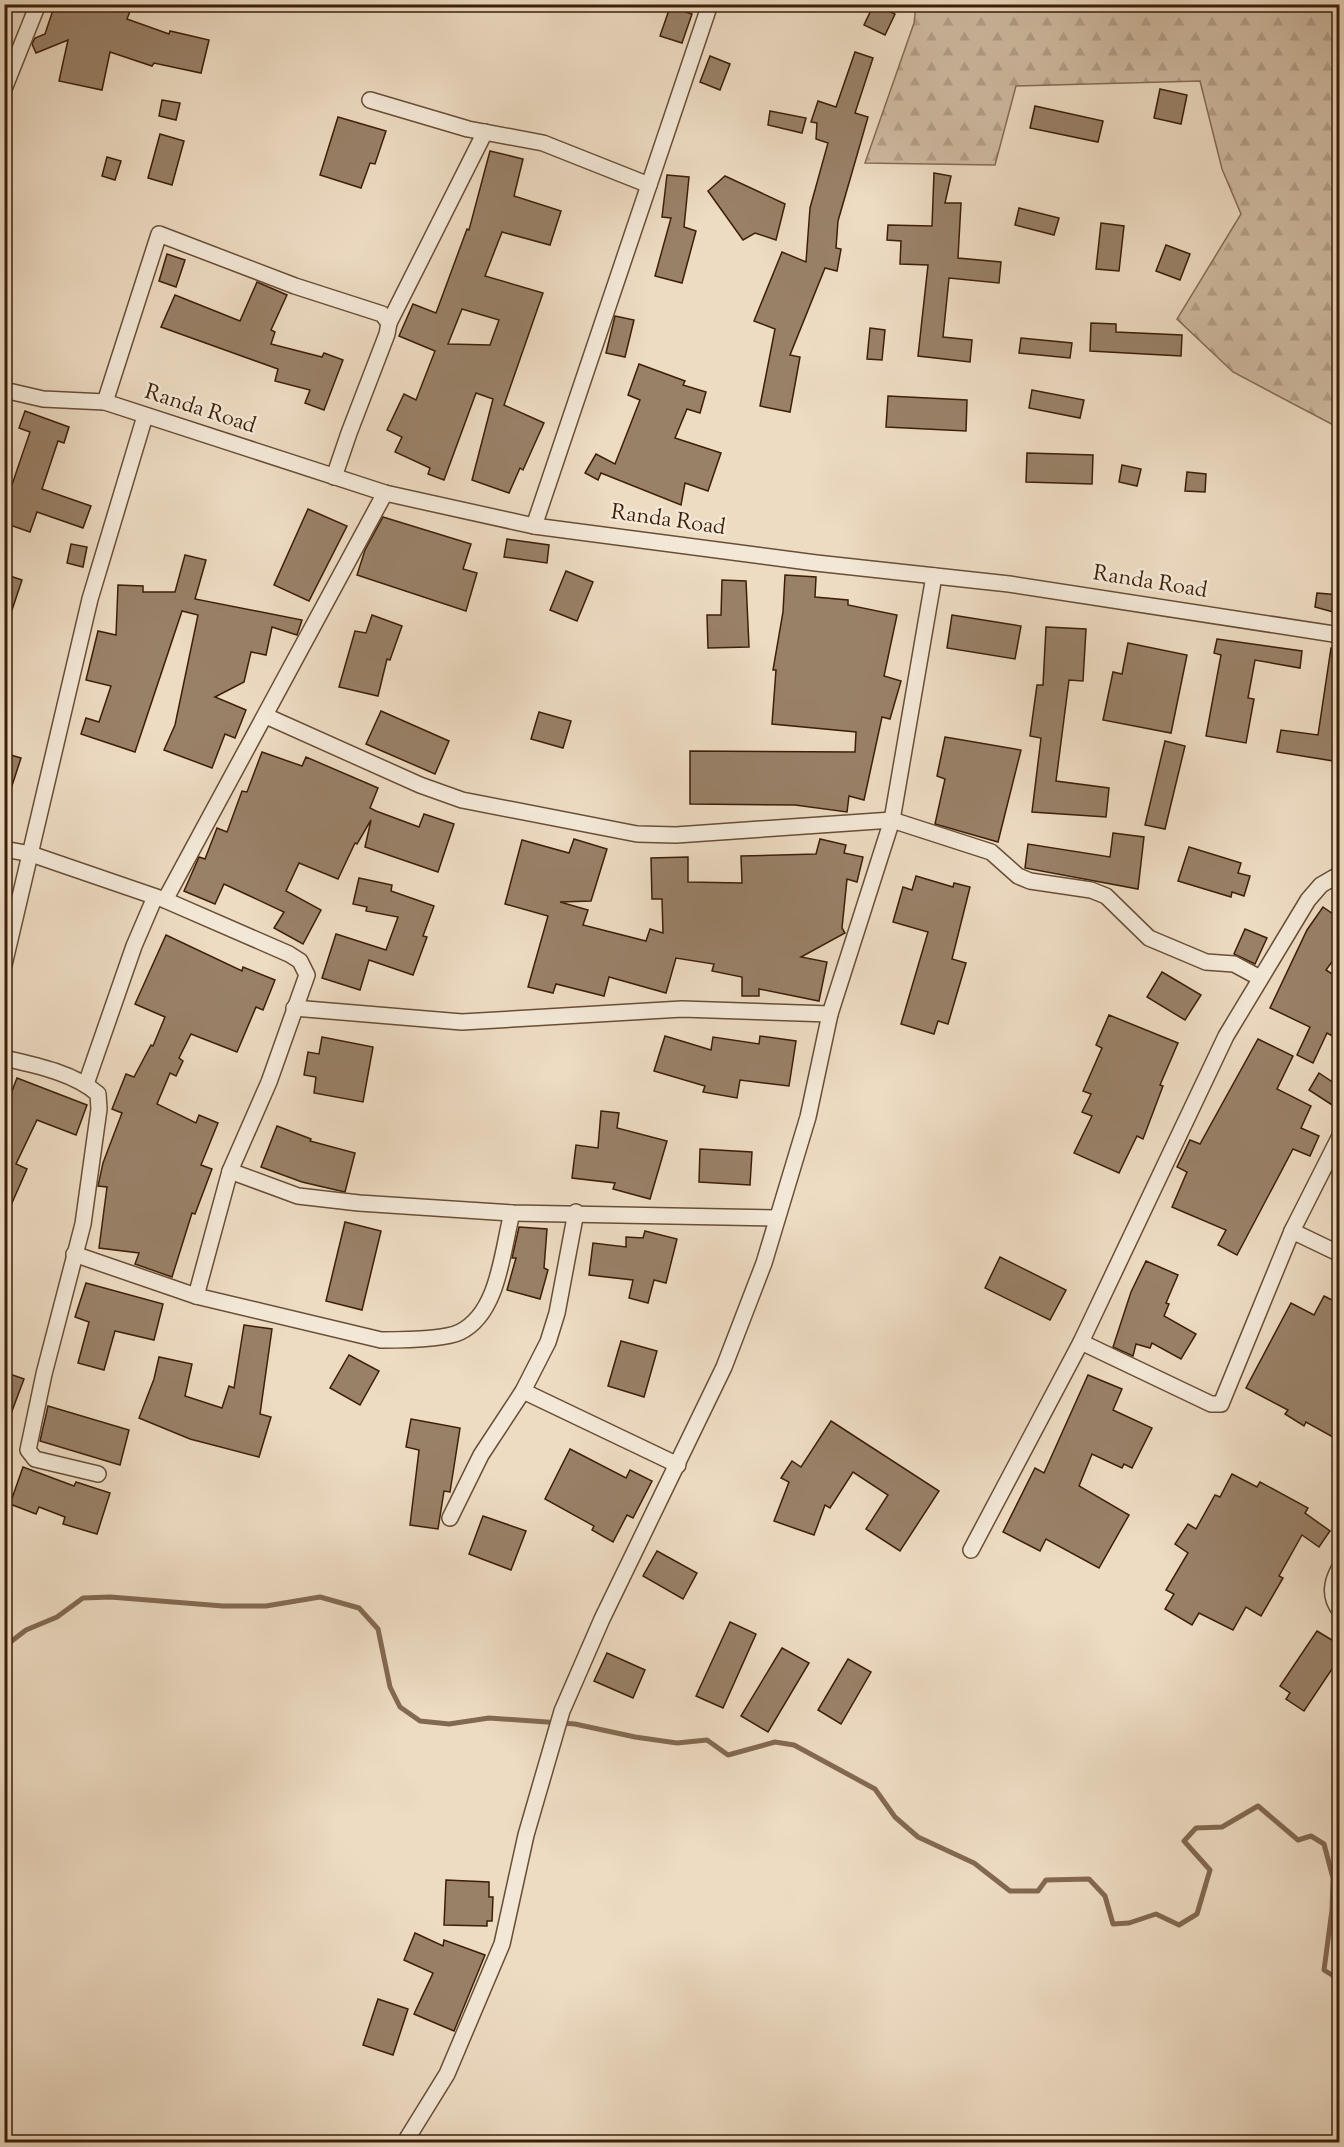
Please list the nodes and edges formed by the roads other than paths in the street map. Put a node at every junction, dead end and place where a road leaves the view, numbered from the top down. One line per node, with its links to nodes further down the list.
1 (38, 4): 3 (street)
2 (710, 4): 6 (street)
3 (4, 89)
4 (370, 100): 5 (street)
5 (485, 132): 6 (street); 7 (street)
6 (649, 185): 13 (street)
7 (389, 322): 9 (street); 11 (street)
8 (4, 390): 9 (street, Randa Road)
9 (105, 402): 10 (street, Randa Road)
10 (145, 416): 11 (street, Randa Road); 19 (street)
11 (334, 477): 12 (street, Randa Road)
12 (385, 493): 13 (street, Randa Road); 16 (street)
13 (534, 526): 14 (street, Randa Road)
14 (934, 576): 15 (street, Randa Road); 17 (street)
15 (1340, 635)
16 (266, 716): 17 (street); 21 (street)
17 (892, 820): 23 (street); 25 (street)
18 (4, 849): 19 (street)
19 (31, 854): 21 (street); 22 (street)
20 (1340, 874): 23 (street)
21 (160, 898): 24 (street); 27 (street)
22 (4, 965)
23 (1260, 978): 37 (street)
24 (294, 1008): 25 (street); 29 (street)
25 (830, 1014): 32 (street)
26 (4, 1058): 27 (street)
27 (86, 1084): 34 (street)
28 (1340, 1136): 33 (street)
29 (230, 1170): 31 (street); 36 (street)
30 (576, 1212): 31 (street); 32 (street); 38 (street)
31 (512, 1213): 36 (street)
32 (777, 1218): 39 (street)
33 (1292, 1231): 35 (street); 37 (street)
34 (74, 1254): 36 (street); 40 (street)
35 (1340, 1254)
36 (196, 1296)
37 (1081, 1342): 42 (street)
38 (523, 1391): 39 (street); 41 (street)
39 (678, 1466): 45 (street)
40 (98, 1474)
41 (450, 1518)
42 (971, 1550)
43 (1340, 1567): 44 (street)
44 (1340, 1611)
45 (405, 2142)

